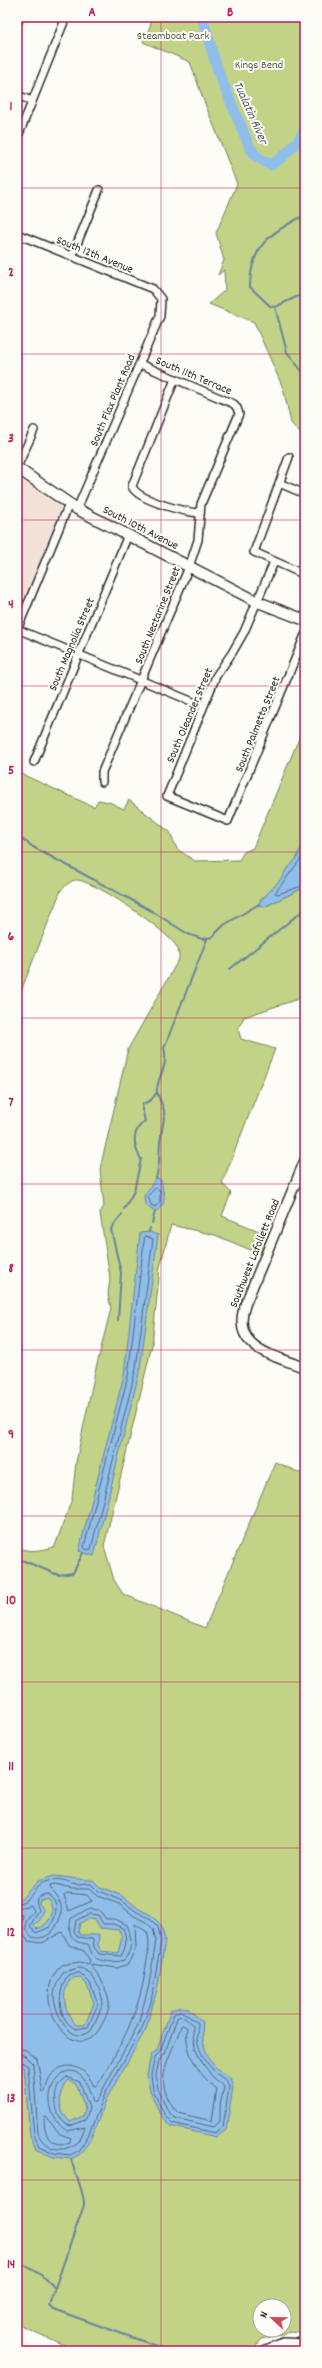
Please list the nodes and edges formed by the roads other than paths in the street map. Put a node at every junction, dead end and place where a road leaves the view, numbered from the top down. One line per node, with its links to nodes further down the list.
1 (20, 17): 3 (street)
2 (66, 17): 5 (street)
3 (17, 24)
4 (17, 95): 5 (street)
5 (32, 101): 6 (street)
6 (17, 139)
7 (99, 190): 9 (street)
8 (17, 234): 9 (street, South 12th Avenue)
9 (72, 256): 10 (street, South 12th Avenue)
10 (161, 298): 11 (street, South Flax Plant Road)
11 (140, 364): 12 (street, South 11th Terrace); 19 (street, South Flax Plant Road)
12 (175, 379): 13 (street, South 11th Terrace); 20 (street)
13 (238, 409): 20 (street, South Nectarine Street)
14 (34, 430): 16 (street)
15 (289, 457): 17 (street)
16 (17, 468): 19 (main road, South 10th Avenue)
17 (279, 483): 18 (street); 22 (street)
18 (305, 494)
19 (73, 506): 21 (main road, South 10th Avenue); 27 (street, South Flax Plant Road)
20 (199, 513): 23 (street, South Nectarine Street)
21 (128, 535): 23 (main road, South 10th Avenue); 29 (street, South Magnolia Street)
22 (274, 562): 24 (street); 25 (street, South Oleander Street)
23 (189, 567): 25 (main road, South 10th Avenue); 30 (street, South Nectarine Street)
24 (305, 575)
25 (258, 602): 26 (main road, South 10th Avenue); 31 (street, South Oleander Street)
26 (305, 620)
27 (17, 630): 29 (street)
28 (305, 635): 34 (street, South Palmetto Street)
29 (78, 654): 30 (street); 32 (street, South Magnolia Street)
30 (142, 681): 31 (street); 33 (street, South Nectarine Street)
31 (203, 706): 34 (street, South Oleander Street)
32 (34, 762)
33 (102, 782)
34 (167, 796)
35 (305, 1160): 36 (street, Southwest Lafollett Road)
36 (305, 1368)
37 (305, 2344): 38 (street)
38 (264, 2351)

